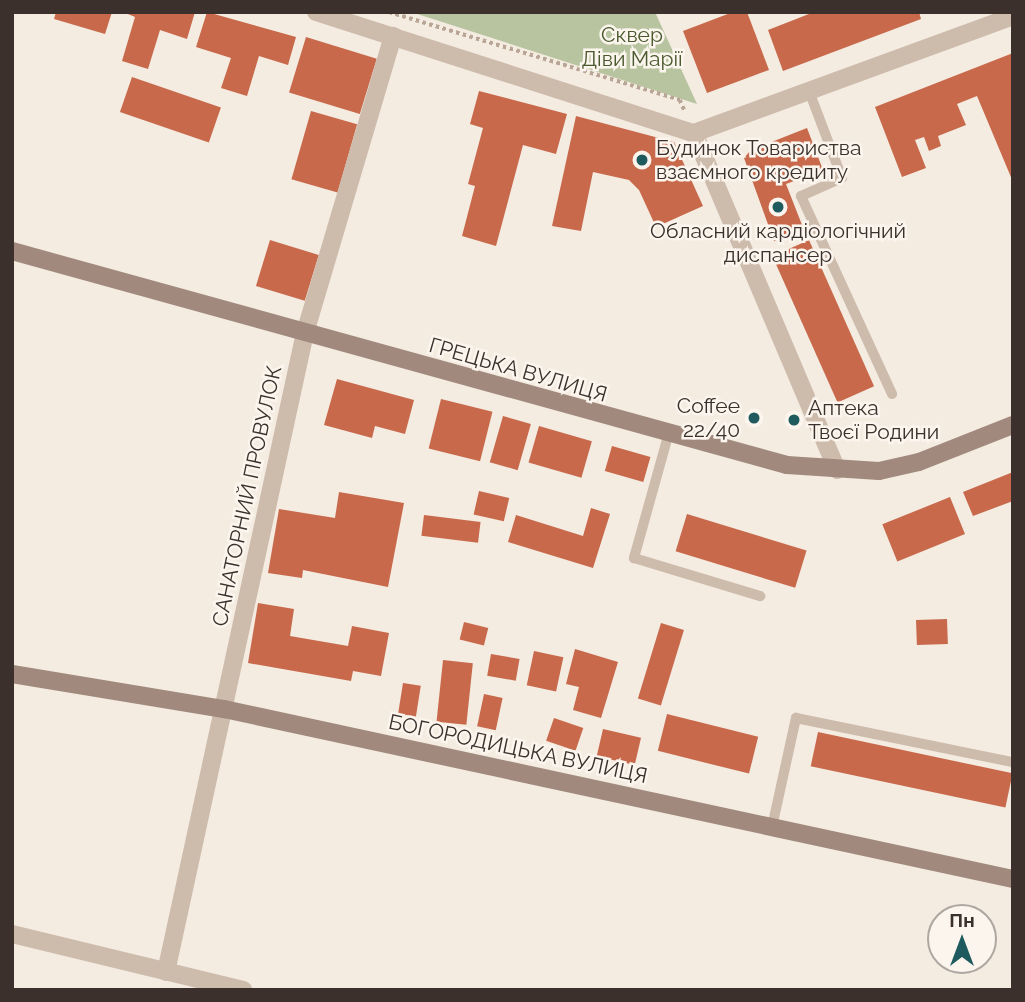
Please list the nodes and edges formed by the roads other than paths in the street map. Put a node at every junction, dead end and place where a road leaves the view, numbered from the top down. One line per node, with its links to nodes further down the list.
1 (316, 12): 3 (street)
2 (1013, 16): 4 (street)
3 (393, 36): 5 (street); 7 (street, САНАТОРНИЙ ПРОВУЛОК)
4 (809, 91): 5 (street); 8 (lane)
5 (694, 133): 11 (street)
6 (12, 251): 7 (street, ГРЕЦЬКА ВУЛИЦЯ)
7 (305, 333): 10 (street, ГРЕЦЬКА ВУЛИЦЯ); 14 (street, САНАТОРНИЙ ПРОВУЛОК)
8 (892, 394)
9 (1013, 425): 11 (street, ГРЕЦЬКА ВУЛИЦЯ)
10 (668, 436): 11 (street, ГРЕЦЬКА ВУЛИЦЯ); 12 (lane)
11 (837, 470)
12 (760, 596)
13 (12, 674): 14 (street, БОГОРОДИЦЬКА ВУЛИЦЯ)
14 (224, 709): 16 (street, БОГОРОДИЦЬКА ВУЛИЦЯ); 19 (street, САНАТОРНИЙ ПРОВУЛОК)
15 (1013, 762): 16 (lane)
16 (772, 827): 17 (street, БОГОРОДИЦЬКА ВУЛИЦЯ)
17 (1013, 879)
18 (12, 934): 19 (street)
19 (166, 972): 20 (street)
20 (243, 990)

